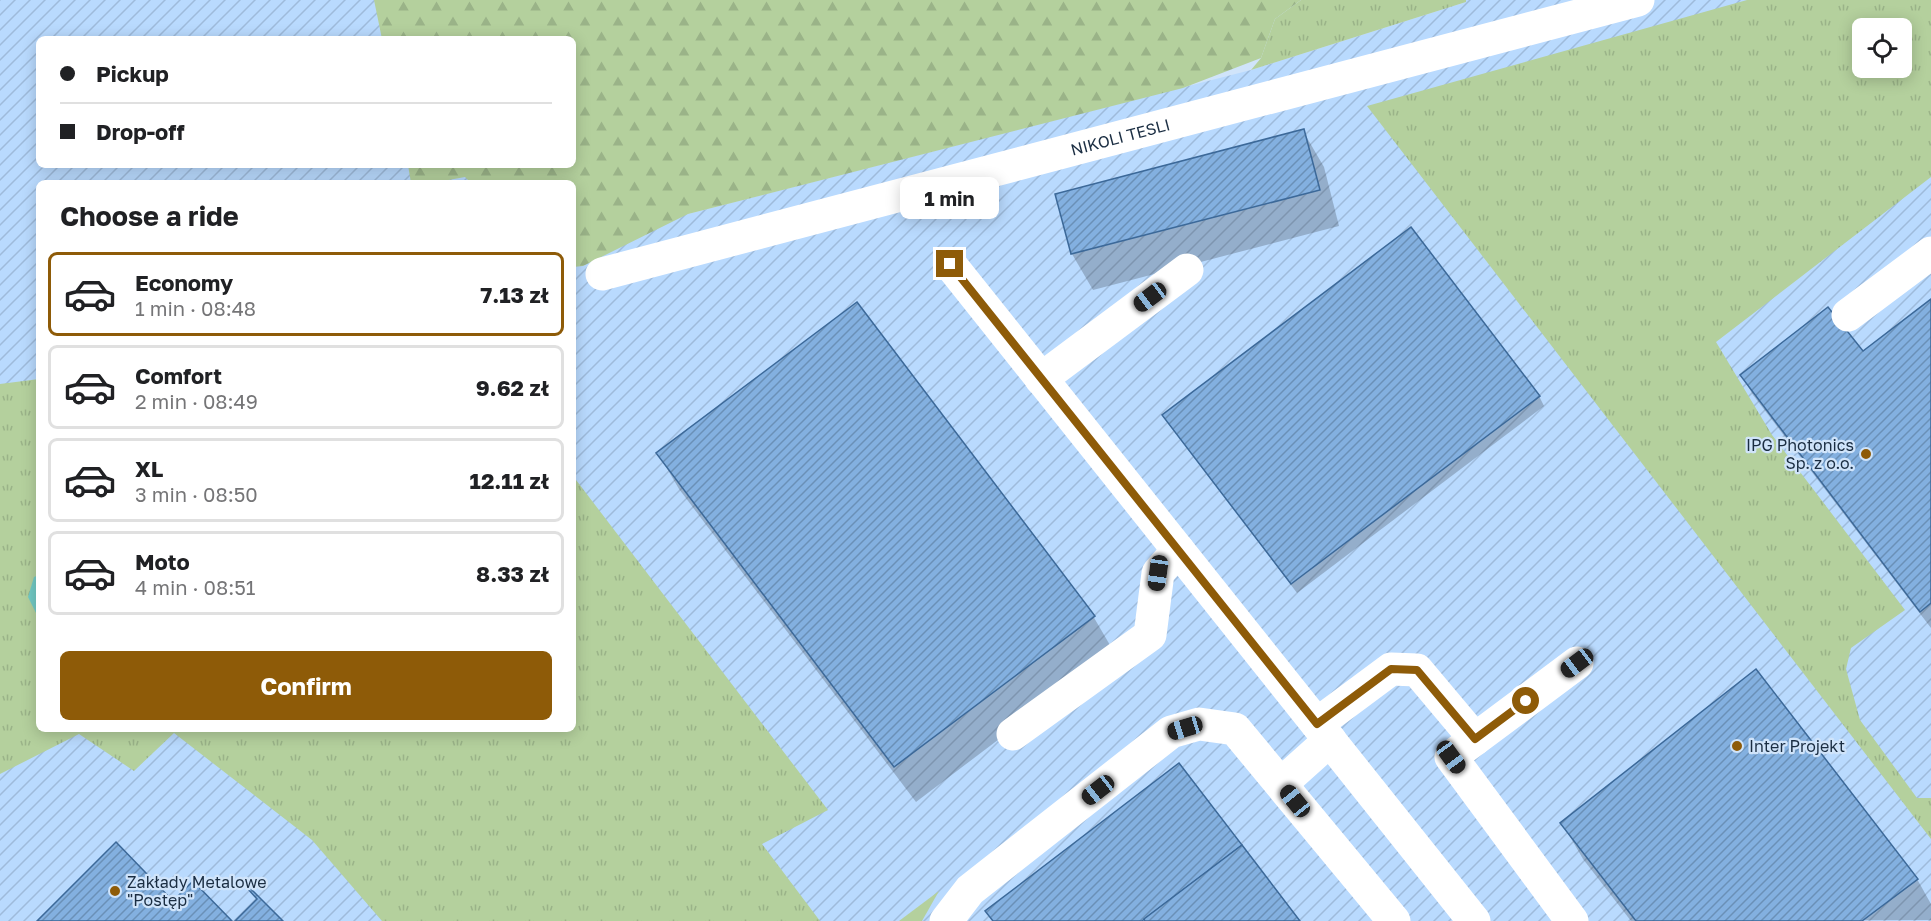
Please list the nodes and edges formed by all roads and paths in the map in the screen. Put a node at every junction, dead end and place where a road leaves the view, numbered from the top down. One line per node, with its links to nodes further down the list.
1 (1638, 0): 5 (lane, NIKOLI TESLI)
2 (1931, 253): 6 (lane)
3 (950, 264): 7 (lane)
4 (1187, 270): 7 (lane)
5 (602, 274)
6 (1848, 315)
7 (1041, 379): 8 (lane)
8 (1178, 550): 10 (lane); 11 (lane)
9 (1577, 663): 12 (lane)
10 (1323, 732): 12 (lane); 13 (lane); 16 (lane)
11 (1013, 734)
12 (1475, 739): 17 (lane)
13 (1281, 784): 14 (lane); 15 (lane)
14 (946, 921)
15 (1394, 921)
16 (1474, 921)
17 (1572, 921)

